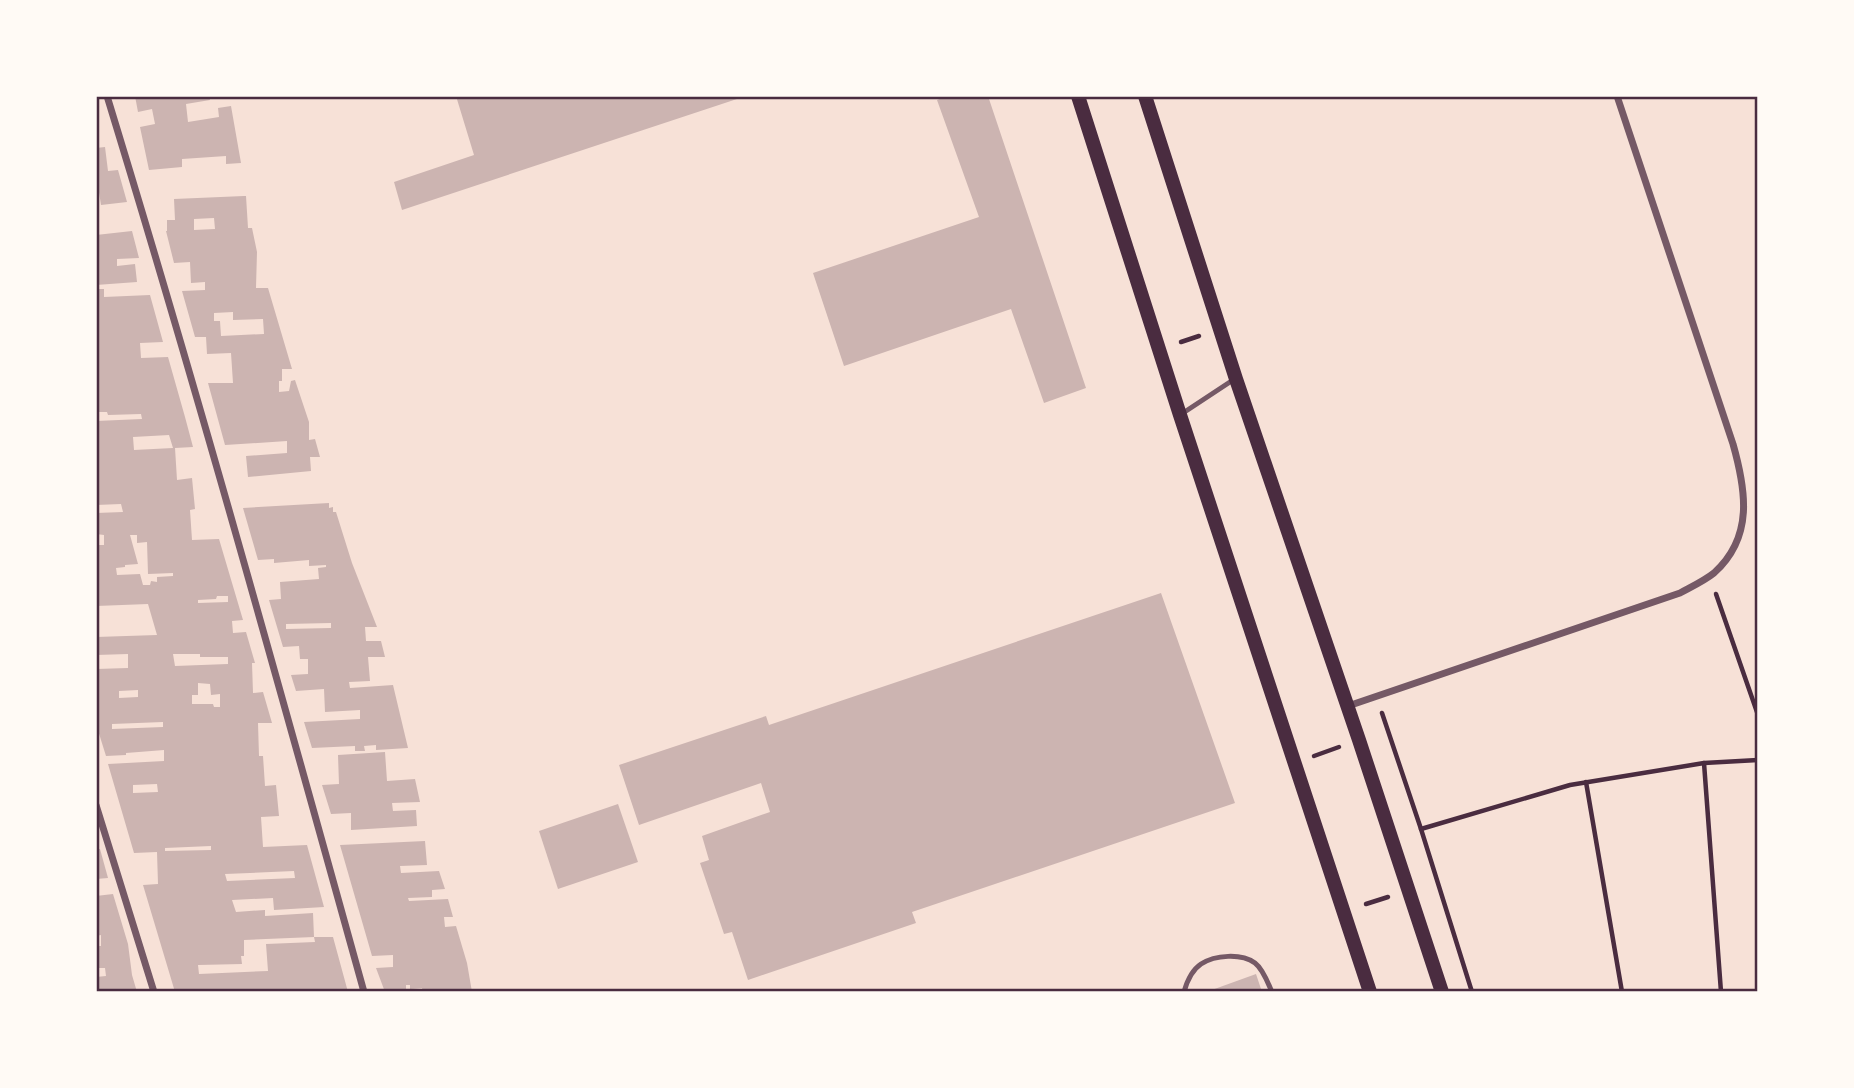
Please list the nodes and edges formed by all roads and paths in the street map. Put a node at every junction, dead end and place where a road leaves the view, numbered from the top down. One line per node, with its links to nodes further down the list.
1 (107, 96): 23 (street)
2 (1078, 96): 6 (main road)
3 (1145, 96): 5 (main road)
4 (1617, 96): 9 (street)
5 (1220, 330): 6 (path); 7 (main road)
6 (1160, 349): 8 (main road)
7 (1236, 379): 8 (lane); 11 (main road)
8 (1180, 415): 15 (main road)
9 (1713, 573): 10 (street); 12 (path)
10 (1376, 695): 11 (street); 19 (path)
11 (1348, 706): 13 (main road)
12 (1758, 715)
13 (1359, 740): 15 (path); 20 (main road)
14 (1758, 760): 16 (path)
15 (1295, 763): 21 (main road)
16 (1704, 763): 17 (path); 30 (path)
17 (1586, 782): 19 (path); 29 (path)
18 (96, 805): 22 (street)
19 (1421, 828): 28 (path)
20 (1409, 890): 21 (path); 27 (main road)
21 (1343, 911): 26 (main road)
22 (154, 992)
23 (364, 992)
24 (1184, 992): 25 (lane)
25 (1272, 992)
26 (1370, 992)
27 (1442, 992)
28 (1472, 992)
29 (1622, 992)
30 (1720, 992)

